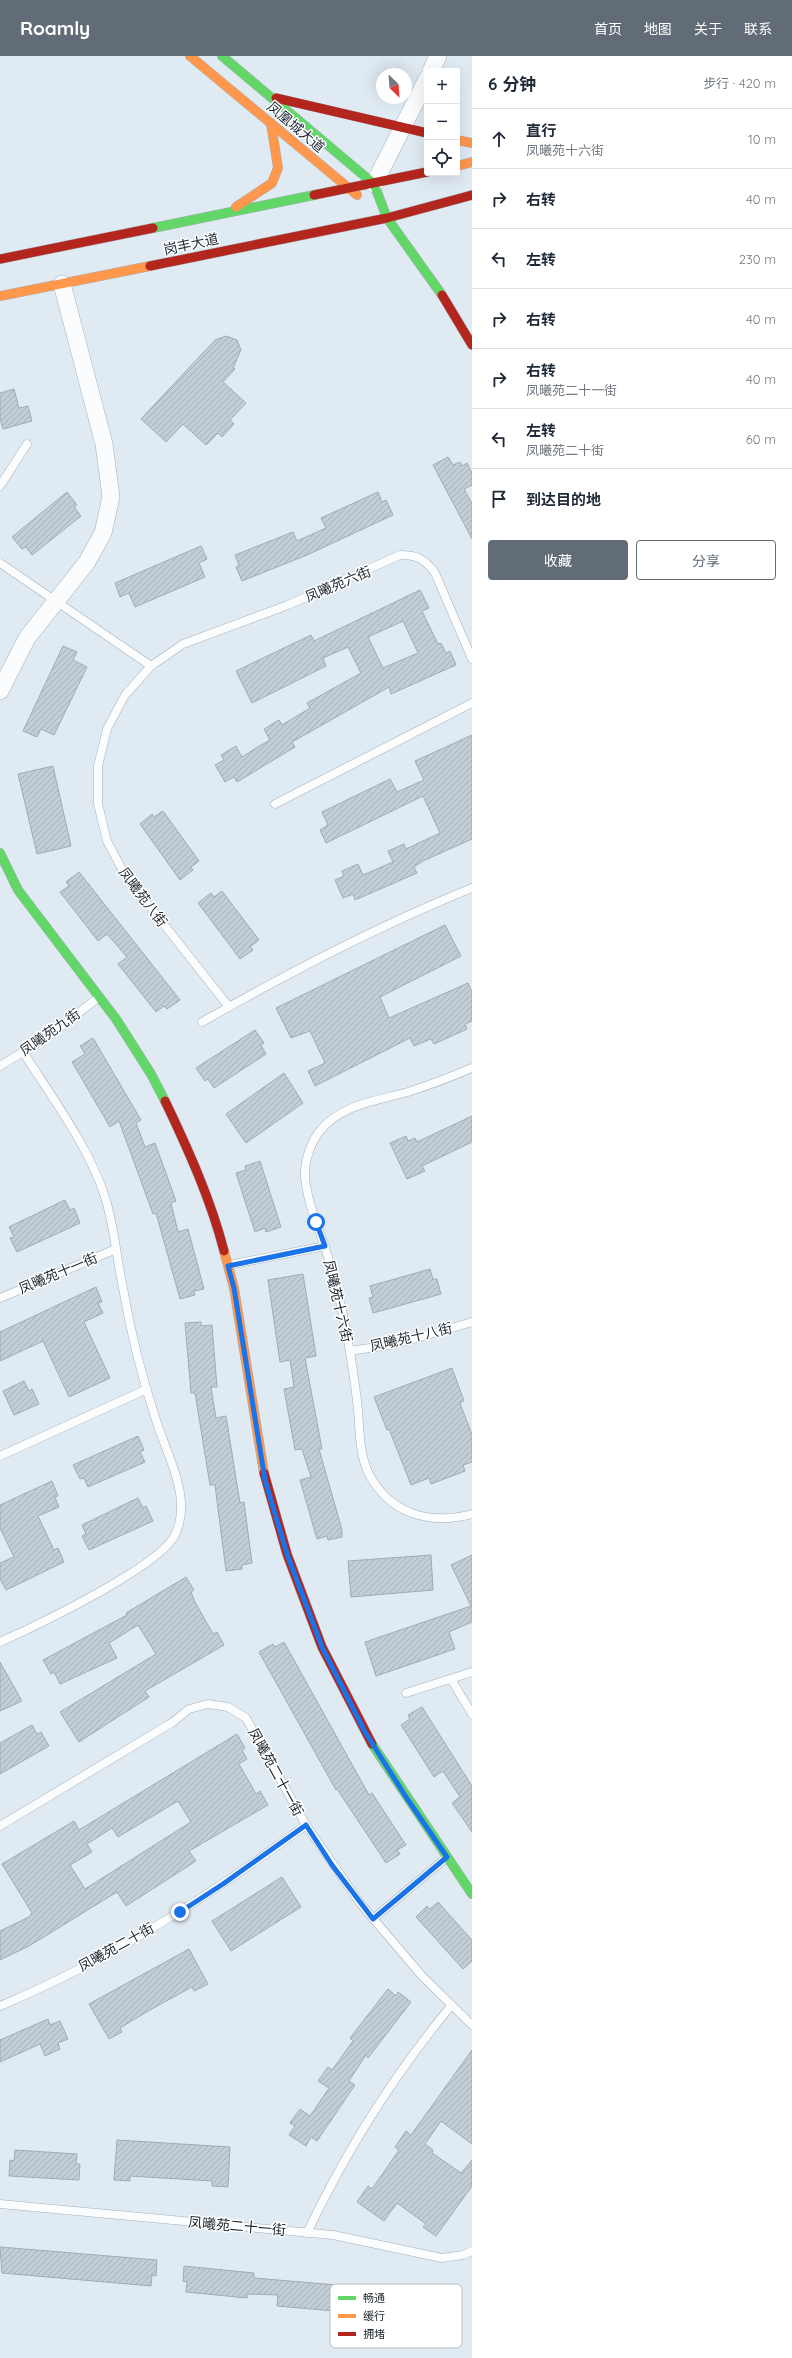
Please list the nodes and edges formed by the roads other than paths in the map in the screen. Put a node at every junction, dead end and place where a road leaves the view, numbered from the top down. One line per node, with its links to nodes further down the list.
1 (190, 56): 7 (main road, 凤凰城大道)
2 (222, 56): 6 (main road, 凤凰城大道)
3 (438, 56): 4 (street)
4 (432, 68)
5 (424, 85): 8 (street)
6 (271, 96): 8 (main road); 15 (main road, 凤凰城大道)
7 (271, 123): 16 (main road, 凤凰城大道); 20 (main road)
8 (403, 127): 9 (main road); 15 (street)
9 (424, 132)
10 (460, 141): 11 (main road)
11 (472, 144)
12 (472, 162): 13 (main road)
13 (460, 165)
14 (424, 173): 15 (main road, 岗丰大道)
15 (374, 184): 16 (main road, 岗丰大道); 21 (main road)
16 (350, 189): 18 (main road, 凤凰城大道); 20 (main road, 岗丰大道)
17 (472, 195): 21 (main road, 岗丰大道)
18 (362, 199)
19 (374, 208): 21 (main road)
20 (225, 214): 22 (main road, 岗丰大道)
21 (386, 218): 23 (main road, 岗丰大道); 25 (main road)
22 (0, 260)
23 (62, 284): 24 (main road, 岗丰大道); 29 (street)
24 (0, 296)
25 (472, 344)
26 (27, 444): 27 (lane)
27 (0, 486)
28 (0, 563): 29 (lane)
29 (56, 602): 31 (lane); 32 (street)
30 (472, 659): 31 (lane, 凤曦苑六街)
31 (151, 666): 38 (lane, 凤曦苑八街)
32 (0, 691)
33 (472, 704): 34 (lane)
34 (275, 804)
35 (0, 854): 37 (main road)
36 (472, 888): 38 (lane)
37 (99, 997): 40 (lane, 凤曦苑九街); 45 (main road)
38 (229, 1007): 39 (lane)
39 (202, 1022)
40 (23, 1052): 41 (lane, 凤曦苑九街); 44 (lane)
41 (0, 1066)
42 (472, 1068): 43 (lane, 凤曦苑十六街)
43 (325, 1246): 45 (lane); 48 (lane, 凤曦苑十六街)
44 (116, 1249): 46 (lane, 凤曦苑十一街); 49 (lane)
45 (228, 1266): 59 (main road)
46 (0, 1298)
47 (472, 1322): 48 (lane, 凤曦苑十八街)
48 (350, 1351): 51 (lane, 凤曦苑十六街)
49 (147, 1389): 50 (lane); 52 (lane)
50 (0, 1456)
51 (472, 1514)
52 (0, 1642)
53 (472, 1672): 54 (lane)
54 (451, 1679): 55 (lane); 56 (lane)
55 (406, 1693)
56 (472, 1714)
57 (306, 1825): 58 (lane, 凤曦苑二十一街); 61 (lane, 凤曦苑二十一街); 62 (lane, 凤曦苑二十街)
58 (0, 1826)
59 (447, 1857): 60 (main road); 61 (lane)
60 (472, 1894)
61 (373, 1919): 63 (lane, 凤曦苑二十一街)
62 (0, 2006)
63 (451, 2006): 64 (lane, 凤曦苑二十一街); 66 (lane)
64 (472, 2025)
65 (0, 2204): 66 (lane, 凤曦苑二十一街)
66 (307, 2233): 67 (lane, 凤曦苑二十一街)
67 (472, 2251)

